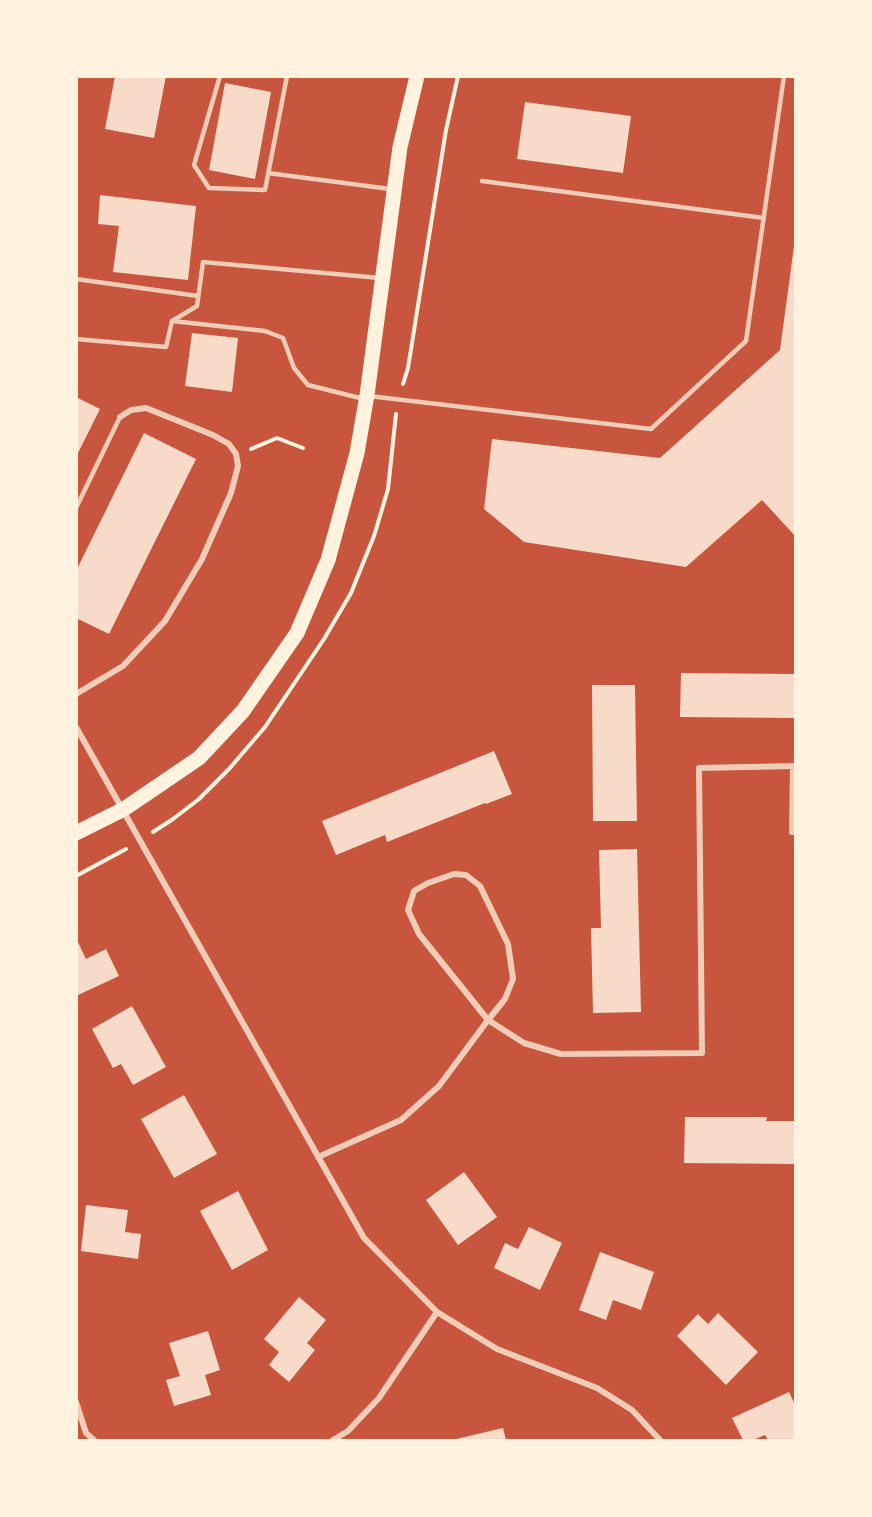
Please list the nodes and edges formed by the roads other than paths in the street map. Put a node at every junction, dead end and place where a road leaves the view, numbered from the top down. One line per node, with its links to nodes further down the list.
1 (220, 76): 5 (lane)
2 (287, 76): 5 (lane)
3 (417, 76): 7 (main road)
4 (784, 76): 8 (lane)
5 (268, 173): 7 (lane)
6 (482, 181): 8 (lane)
7 (394, 189): 9 (main road)
8 (764, 218): 14 (lane)
9 (383, 278): 11 (lane); 14 (main road)
10 (76, 279): 11 (lane)
11 (198, 296): 12 (lane)
12 (172, 321): 13 (lane); 14 (lane)
13 (76, 339)
14 (367, 397): 20 (main road)
15 (120, 417): 16 (lane); 17 (street)
16 (76, 508)
17 (76, 694)
18 (76, 728): 20 (street)
19 (794, 766): 21 (street); 23 (street)
20 (124, 809): 22 (main road); 24 (street)
21 (795, 832)
22 (76, 833)
23 (488, 1020): 23 (street); 24 (street)
24 (318, 1157): 25 (street)
25 (437, 1312): 28 (street); 29 (street)
26 (76, 1402): 27 (street)
27 (94, 1440)
28 (333, 1440)
29 (660, 1440)

